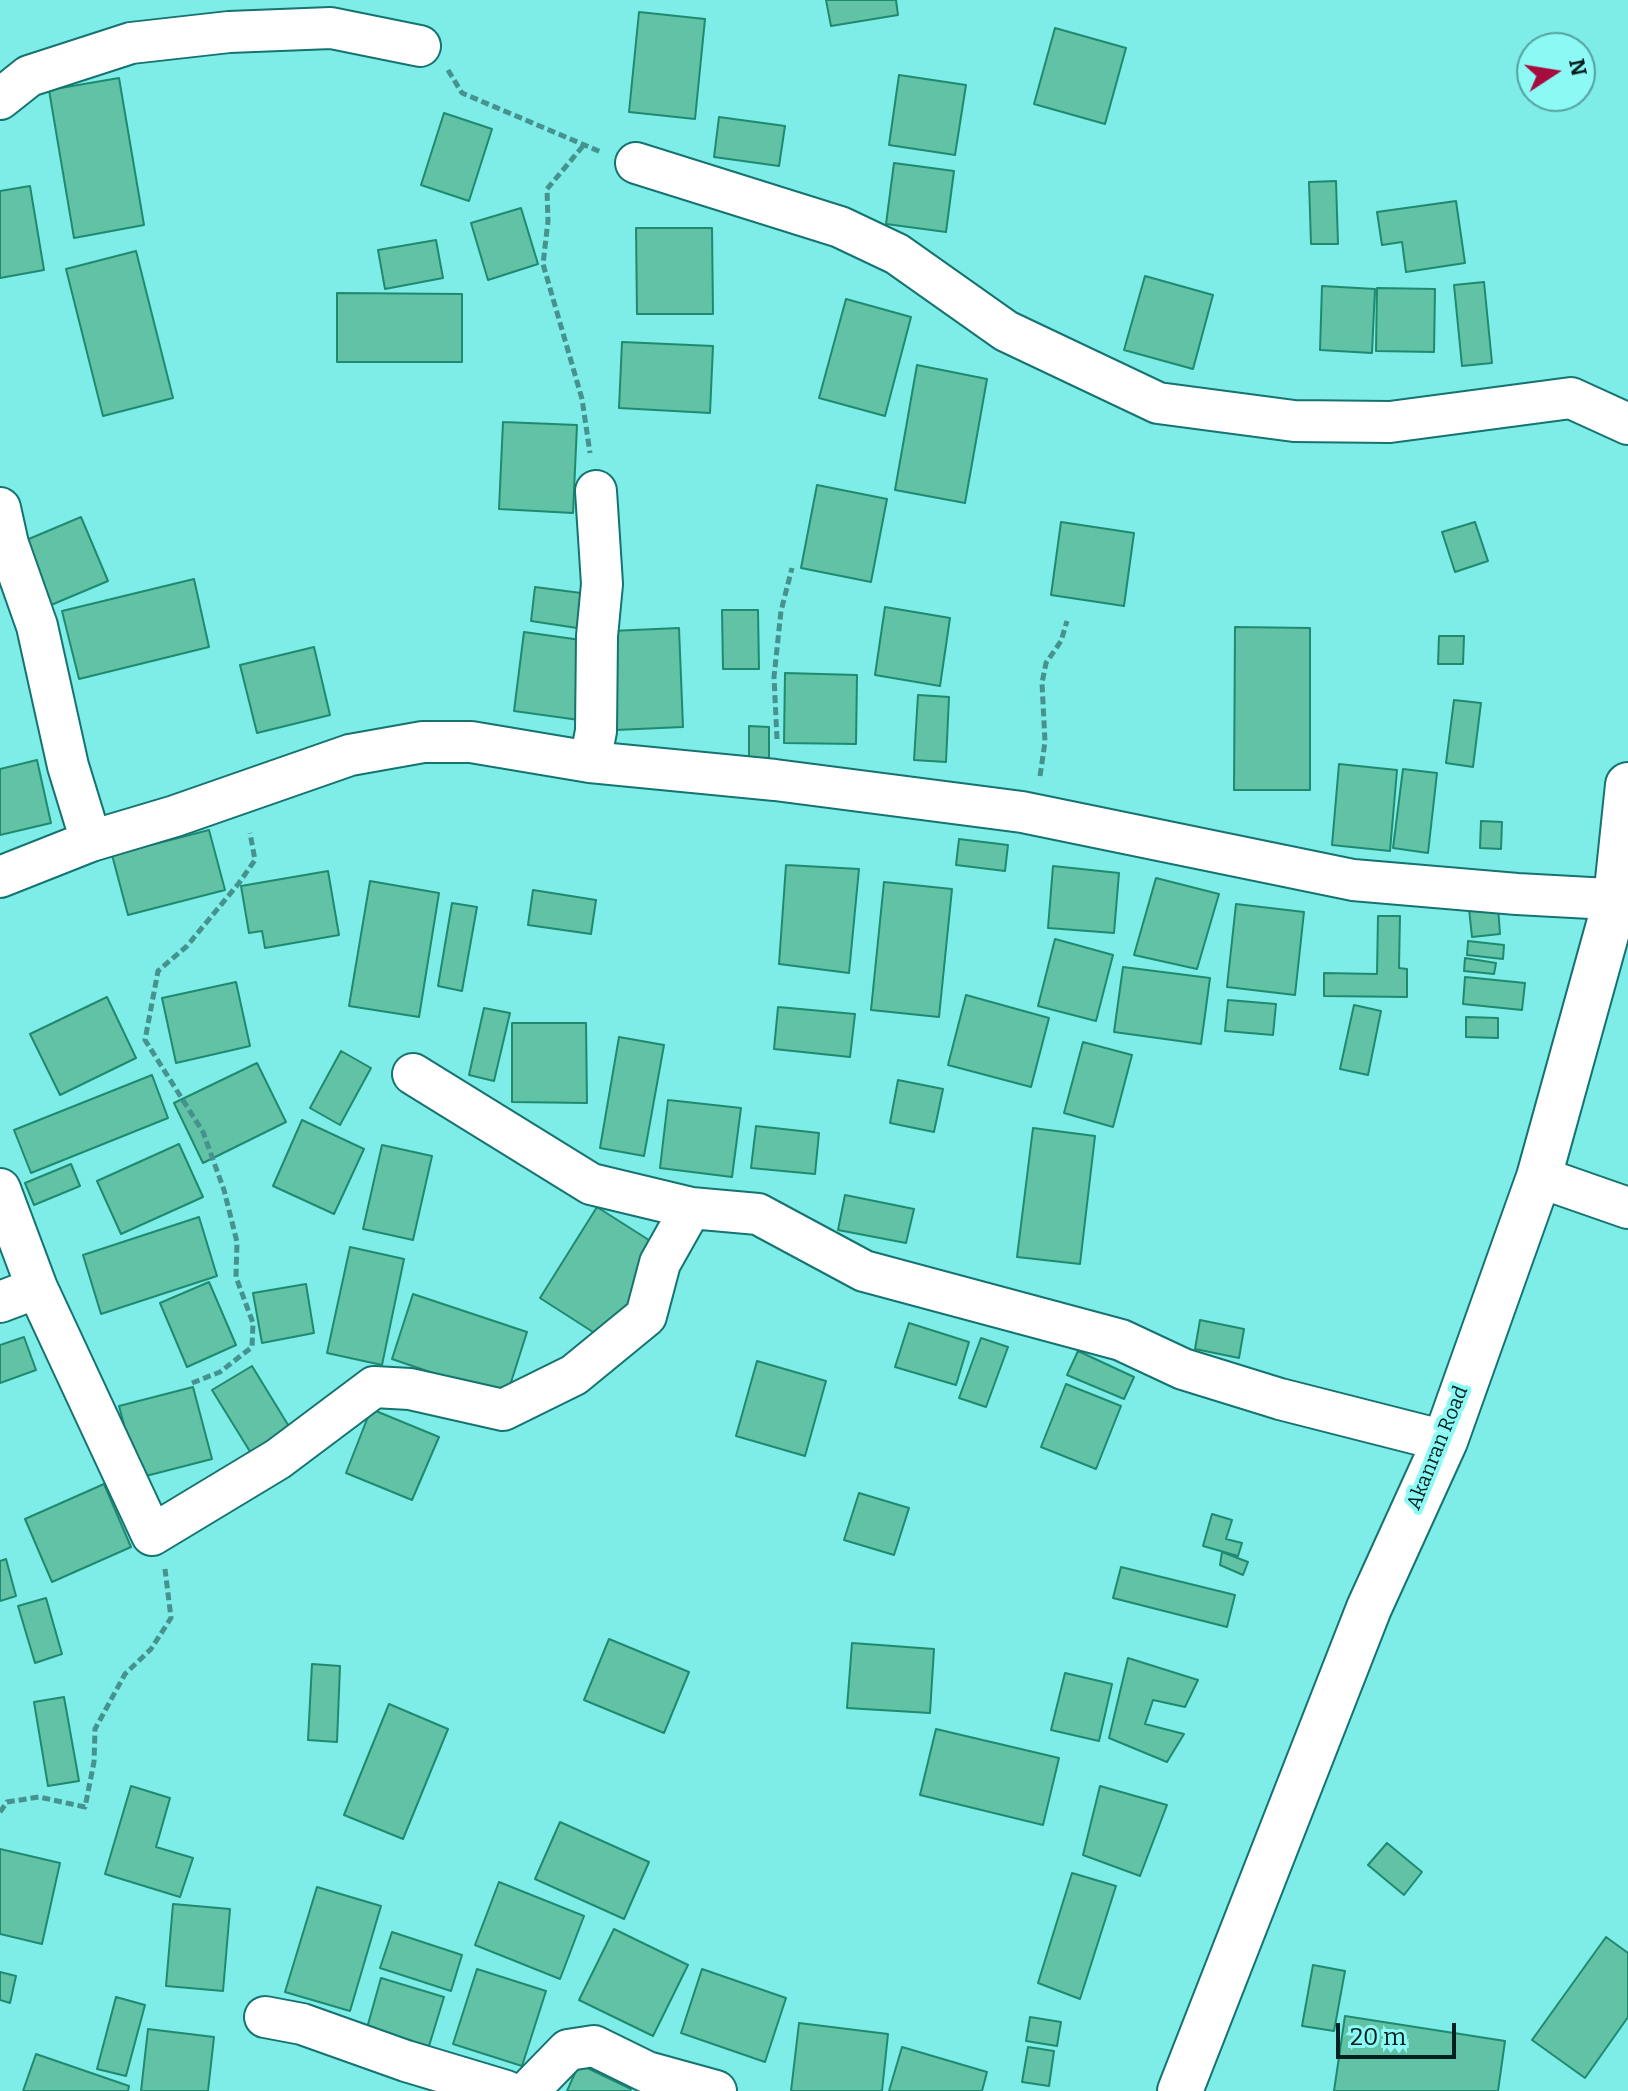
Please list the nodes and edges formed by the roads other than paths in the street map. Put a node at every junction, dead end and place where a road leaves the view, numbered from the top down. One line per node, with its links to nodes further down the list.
1 (420, 46): 2 (street)
2 (0, 99)
3 (636, 163): 4 (street)
4 (1628, 424)
5 (596, 491): 7 (street)
6 (0, 508): 9 (street)
7 (590, 762): 9 (street); 11 (street)
8 (1628, 785): 11 (main road, Akanran Road)
9 (91, 841): 10 (street)
10 (0, 877)
11 (1622, 900): 13 (main road, Akanran Road)
12 (413, 1074): 15 (street)
13 (1539, 1177): 16 (street); 19 (main road, Akanran Road)
14 (0, 1189): 17 (street)
15 (691, 1208): 17 (street); 19 (street)
16 (1628, 1208)
17 (37, 1288): 18 (street)
18 (0, 1302)
19 (1445, 1441): 24 (main road, Akanran Road)
20 (265, 2017): 21 (street)
21 (506, 2091)
22 (528, 2091): 23 (street)
23 (716, 2091)
24 (1180, 2091)

